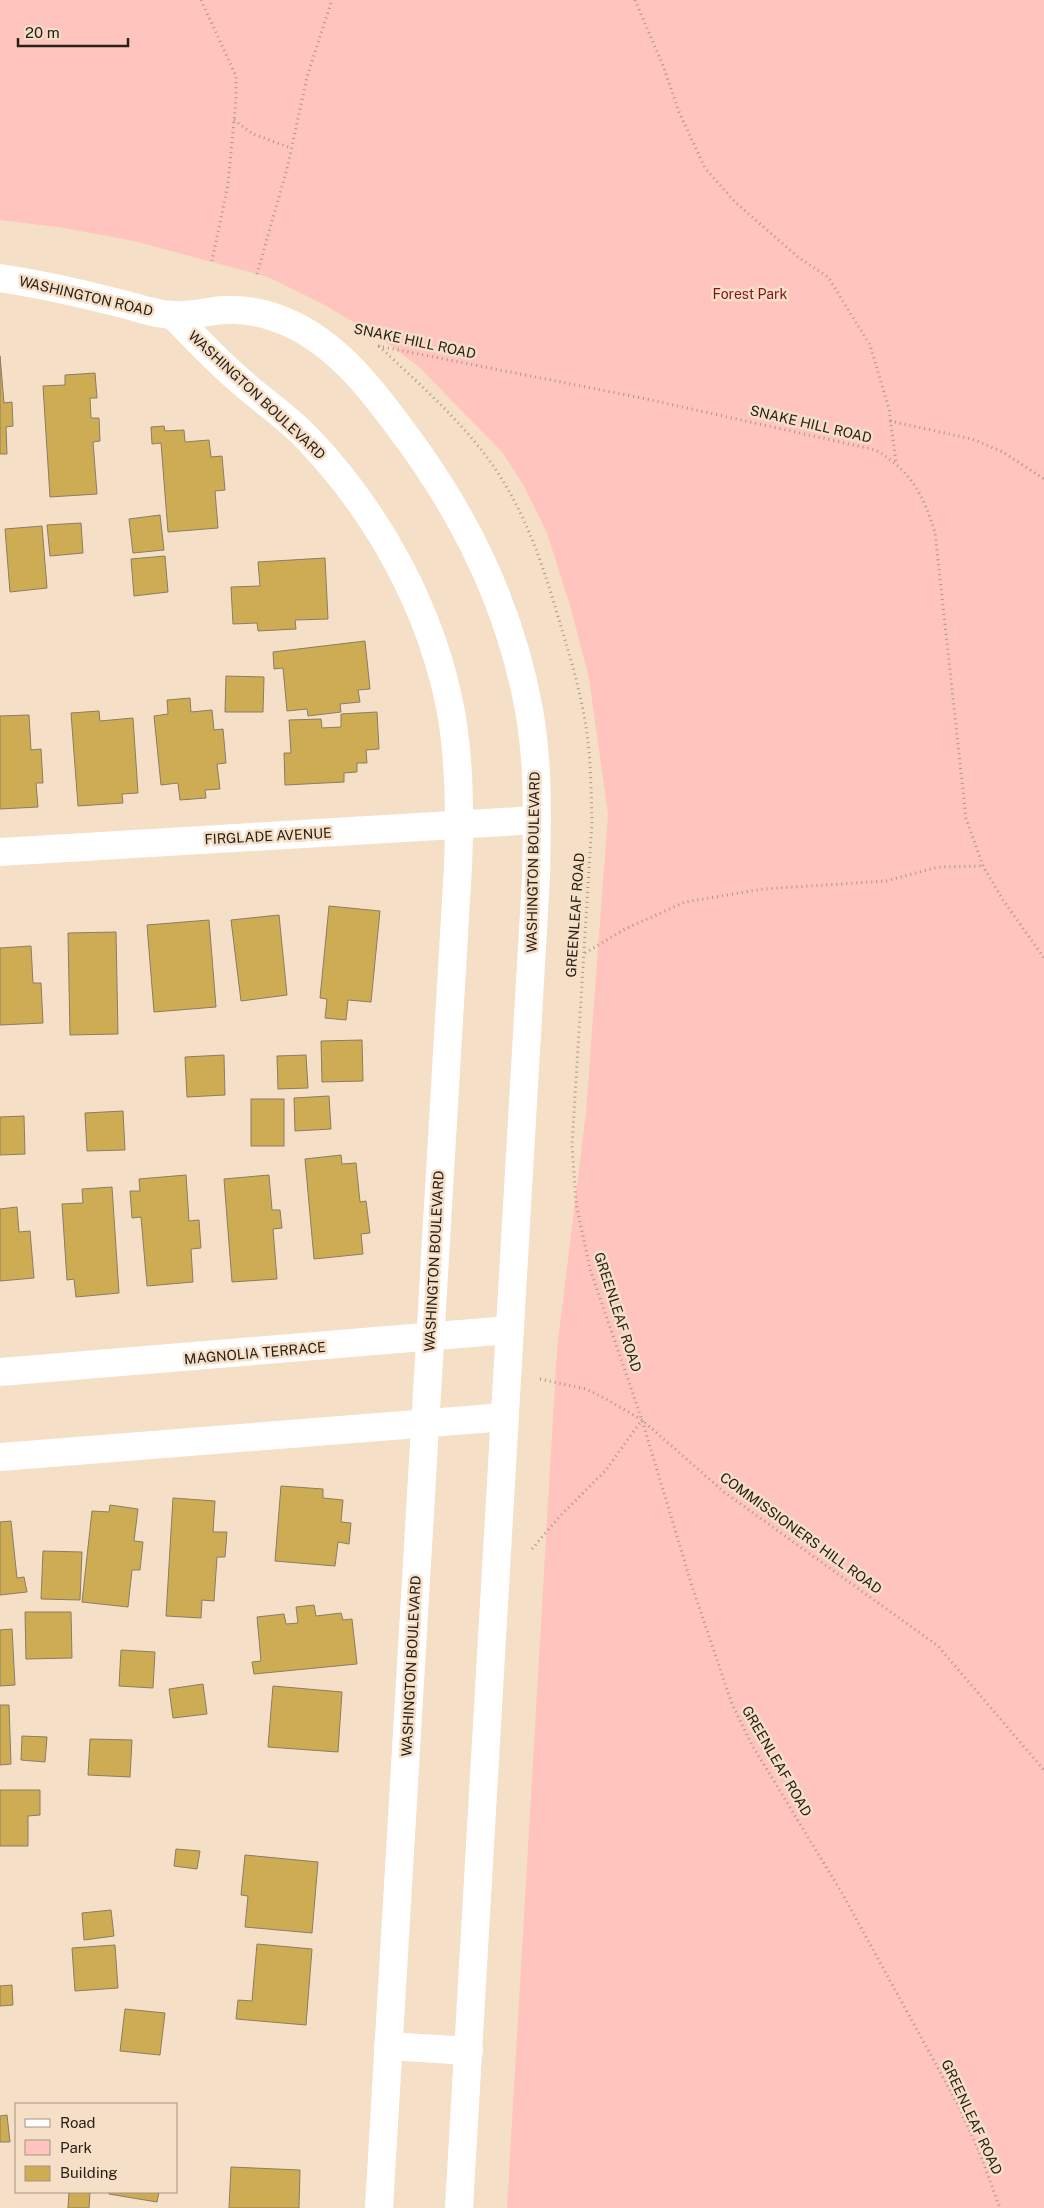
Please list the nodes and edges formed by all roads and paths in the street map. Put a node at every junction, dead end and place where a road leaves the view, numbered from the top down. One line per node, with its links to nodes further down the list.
1 (201, 0): 4 (path)
2 (332, 0): 5 (path)
3 (635, 0): 12 (path)
4 (234, 120): 5 (path); 6 (path)
5 (291, 148): 7 (path)
6 (212, 261)
7 (257, 274)
8 (0, 278): 9 (street, WASHINGTON ROAD)
9 (173, 315): 15 (street, WASHINGTON BOULEVARD); 16 (street, WASHINGTON BOULEVARD)
10 (369, 344): 11 (path, SNAKE HILL ROAD)
11 (378, 346): 13 (path, SNAKE HILL ROAD); 19 (path, GREENLEAF ROAD)
12 (890, 421): 13 (path); 14 (path)
13 (896, 462): 18 (path, SNAKE HILL ROAD)
14 (1044, 479)
15 (537, 820): 16 (street, FIRGLADE AVENUE); 21 (street, WASHINGTON BOULEVARD)
16 (459, 825): 17 (street, FIRGLADE AVENUE); 22 (street, WASHINGTON BOULEVARD)
17 (0, 852)
18 (983, 866): 19 (path); 20 (path, SNAKE HILL ROAD)
19 (584, 953): 26 (path, GREENLEAF ROAD)
20 (1044, 958)
21 (509, 1330): 22 (street, MAGNOLIA TERRACE); 24 (street, WASHINGTON BOULEVARD)
22 (429, 1338): 23 (street, MAGNOLIA TERRACE); 27 (street, WASHINGTON BOULEVARD)
23 (0, 1372)
24 (508, 1372): 25 (street, WASHINGTON BOULEVARD); 26 (path, COMMISSIONERS HILL ROAD)
25 (505, 1417): 27 (street); 32 (street, WASHINGTON BOULEVARD)
26 (642, 1420): 29 (path); 30 (path, COMMISSIONERS HILL ROAD); 35 (path, GREENLEAF ROAD)
27 (425, 1424): 28 (street); 31 (street, WASHINGTON BOULEVARD)
28 (0, 1457)
29 (530, 1551)
30 (1044, 1770)
31 (388, 2046): 32 (street); 33 (street, WASHINGTON BOULEVARD)
32 (469, 2052): 34 (street, WASHINGTON BOULEVARD)
33 (379, 2208)
34 (459, 2208)
35 (1000, 2208)

